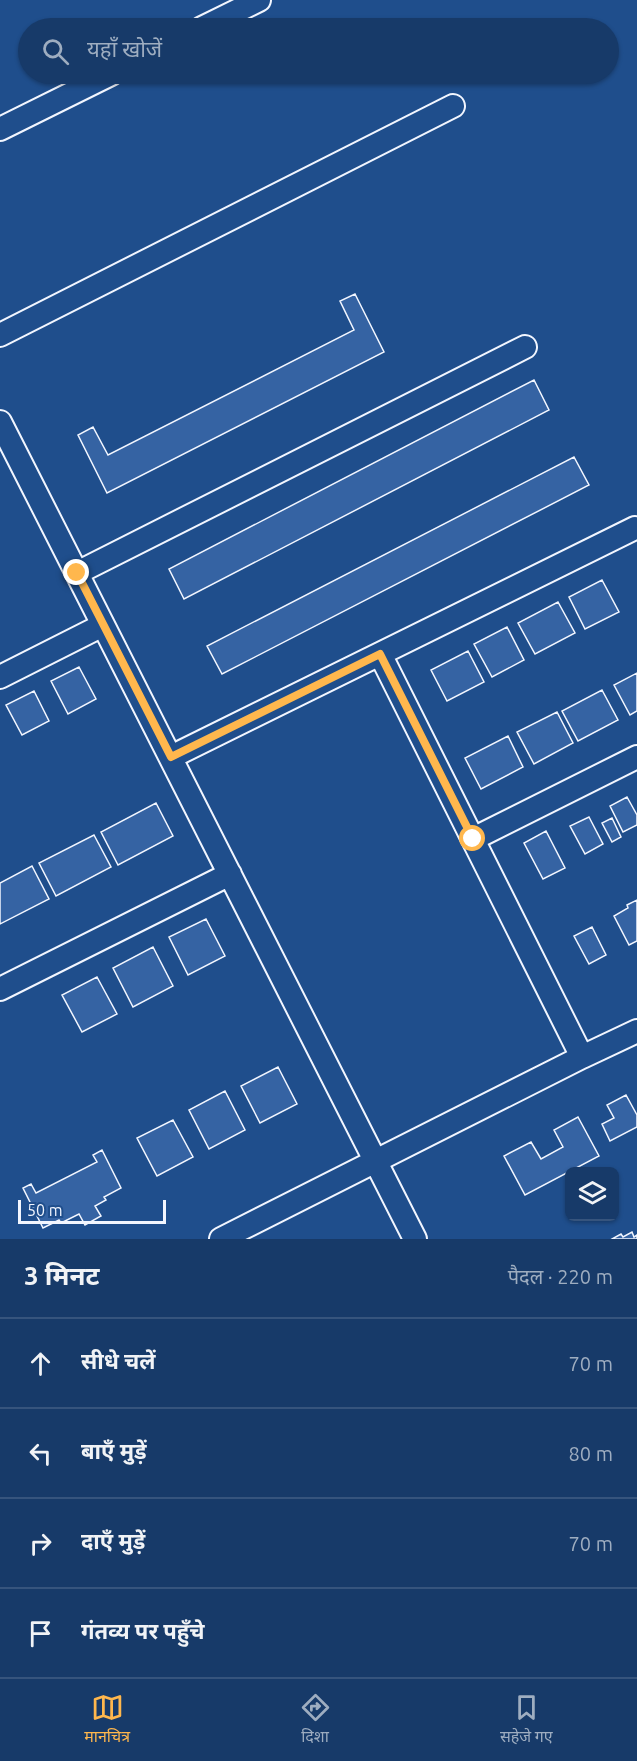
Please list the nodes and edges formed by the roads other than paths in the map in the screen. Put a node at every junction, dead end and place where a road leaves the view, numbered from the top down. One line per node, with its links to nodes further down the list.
1 (259, 0): 2 (street)
2 (222, 18)
3 (91, 84): 5 (street)
4 (453, 106): 6 (street)
5 (0, 129)
6 (0, 335)
7 (525, 347): 10 (street)
8 (0, 422): 10 (street)
9 (635, 528): 12 (street)
10 (77, 573): 11 (street)
11 (103, 625): 13 (street); 14 (street)
12 (380, 654): 14 (street); 16 (street)
13 (0, 677)
14 (171, 757): 17 (street)
15 (637, 757): 16 (street)
16 (473, 839): 20 (street)
17 (230, 874): 18 (street); 21 (street)
18 (0, 990)
19 (637, 1031): 20 (street)
20 (582, 1057): 21 (street)
21 (376, 1161): 22 (street); 23 (street)
22 (221, 1239)
23 (415, 1239)

